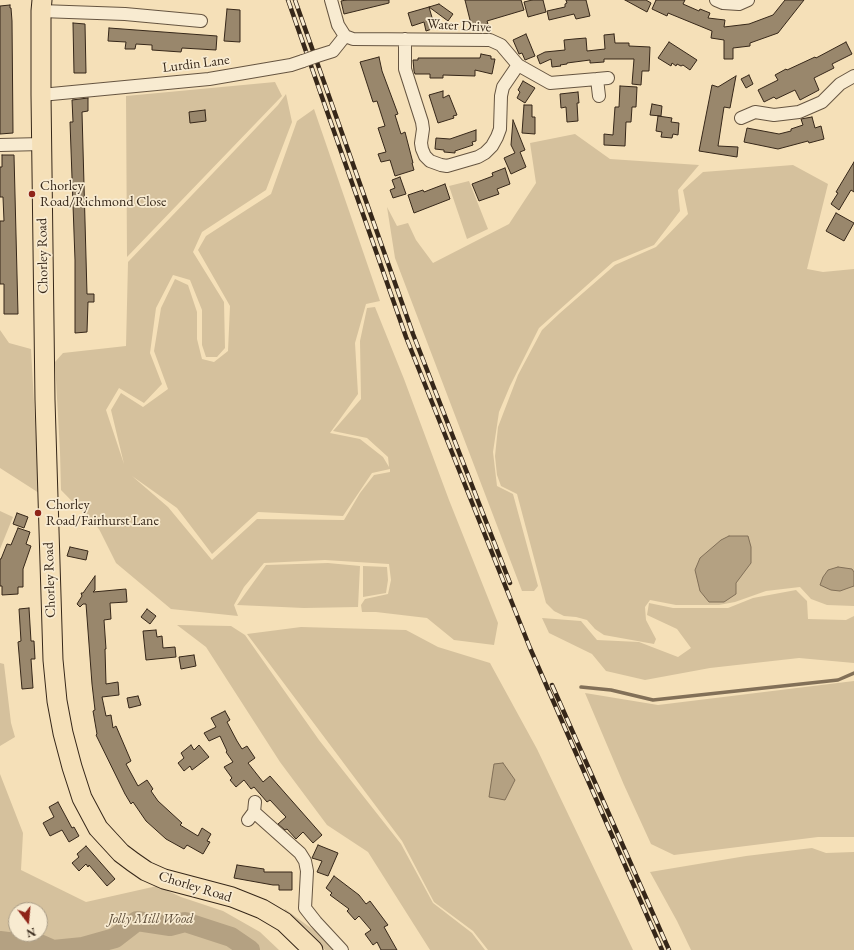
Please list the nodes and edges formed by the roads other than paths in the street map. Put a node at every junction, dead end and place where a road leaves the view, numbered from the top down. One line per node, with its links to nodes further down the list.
1 (331, 0): 6 (street)
2 (716, 0): 3 (street)
3 (748, 0)
4 (41, 5): 5 (street); 10 (main road, Chorley Road)
5 (202, 21)
6 (345, 36): 7 (street, Water Drive); 10 (street, Lurdin Lane, bridge)
7 (405, 39): 8 (street, Water Drive); 8 (street)
8 (518, 65): 11 (street, Water Drive)
9 (854, 76): 12 (street)
10 (41, 95): 13 (main road, Chorley Road)
11 (599, 96)
12 (741, 118)
13 (42, 144): 14 (street); 16 (main road, Chorley Road)
14 (0, 145)
15 (252, 811): 17 (street)
16 (313, 950)
17 (342, 950)

